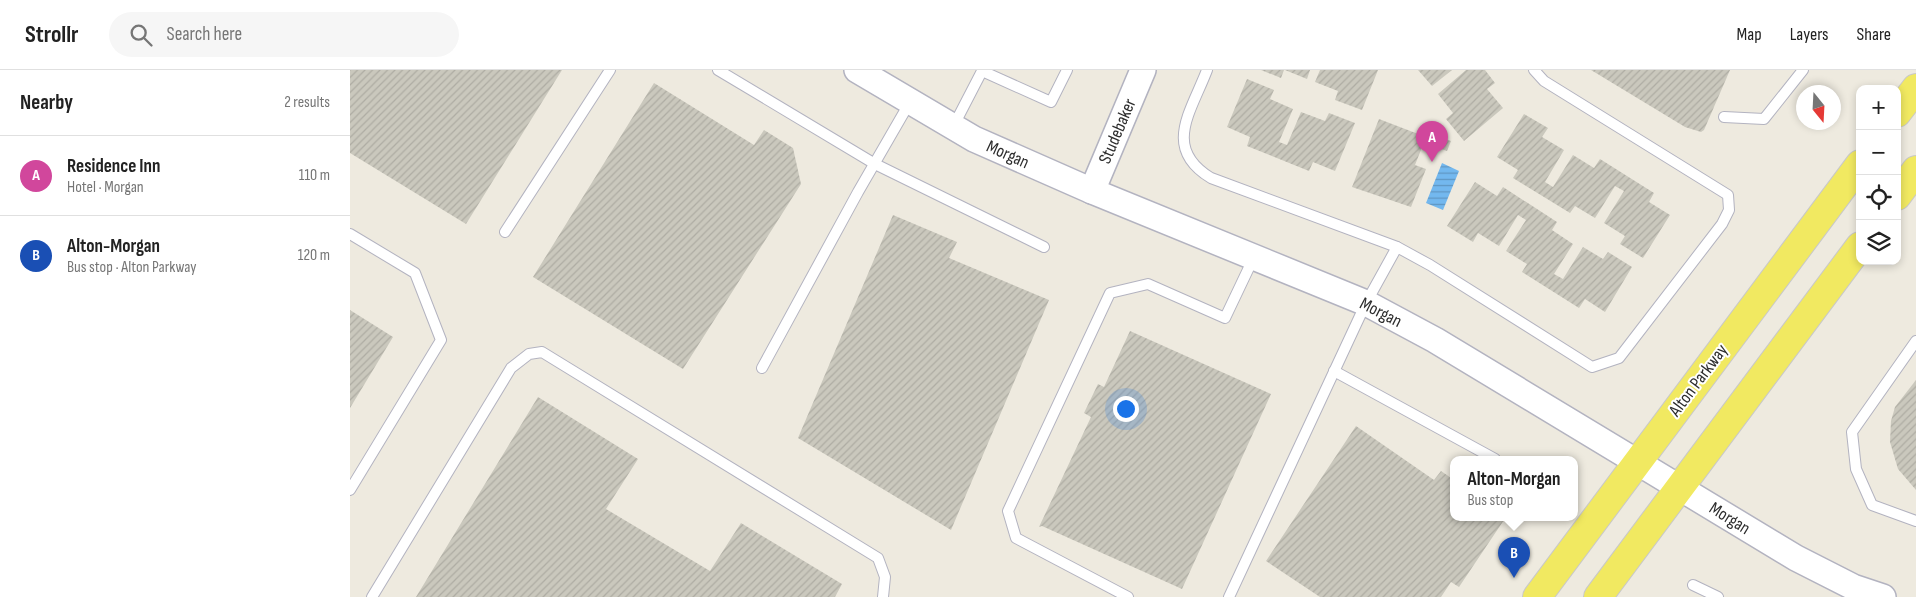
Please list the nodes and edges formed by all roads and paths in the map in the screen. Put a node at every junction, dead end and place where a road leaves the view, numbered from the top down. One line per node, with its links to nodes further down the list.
1 (610, 70): 19 (lane)
2 (718, 70): 14 (lane)
3 (857, 70): 10 (street, Morgan)
4 (1066, 70): 13 (lane)
5 (1143, 70): 18 (street, Studebaker)
6 (1207, 70): 22 (lane)
7 (1534, 70): 22 (lane)
8 (1802, 70): 12 (lane)
9 (1916, 88): 11 (main road)
10 (910, 102): 13 (street, Morgan); 14 (lane)
11 (1901, 108)
12 (1724, 117)
13 (953, 127): 18 (street, Morgan)
14 (875, 164): 21 (lane); 27 (lane)
15 (1856, 169): 30 (main road, Alton Parkway)
16 (1916, 170): 17 (main road)
17 (1901, 191)
18 (1092, 192): 24 (street, Morgan)
19 (505, 232)
20 (350, 234): 32 (lane)
21 (1044, 247)
22 (1397, 247): 25 (lane)
23 (1856, 251): 31 (main road)
24 (1254, 257): 25 (street, Morgan); 37 (lane)
25 (1366, 303): 28 (lane); 30 (street, Morgan)
26 (1916, 342): 33 (lane)
27 (762, 368)
28 (1334, 371): 29 (lane); 38 (lane)
29 (1490, 456)
30 (1638, 461): 31 (street, Morgan); 39 (main road, Alton Parkway)
31 (1680, 487): 40 (main road); 42 (street, Morgan)
32 (350, 490)
33 (1916, 521)
34 (1693, 584): 41 (lane)
35 (372, 597): 36 (lane)
36 (882, 597)
37 (1128, 597)
38 (1230, 597)
39 (1537, 597)
40 (1598, 597)
41 (1718, 597)
42 (1883, 597)

